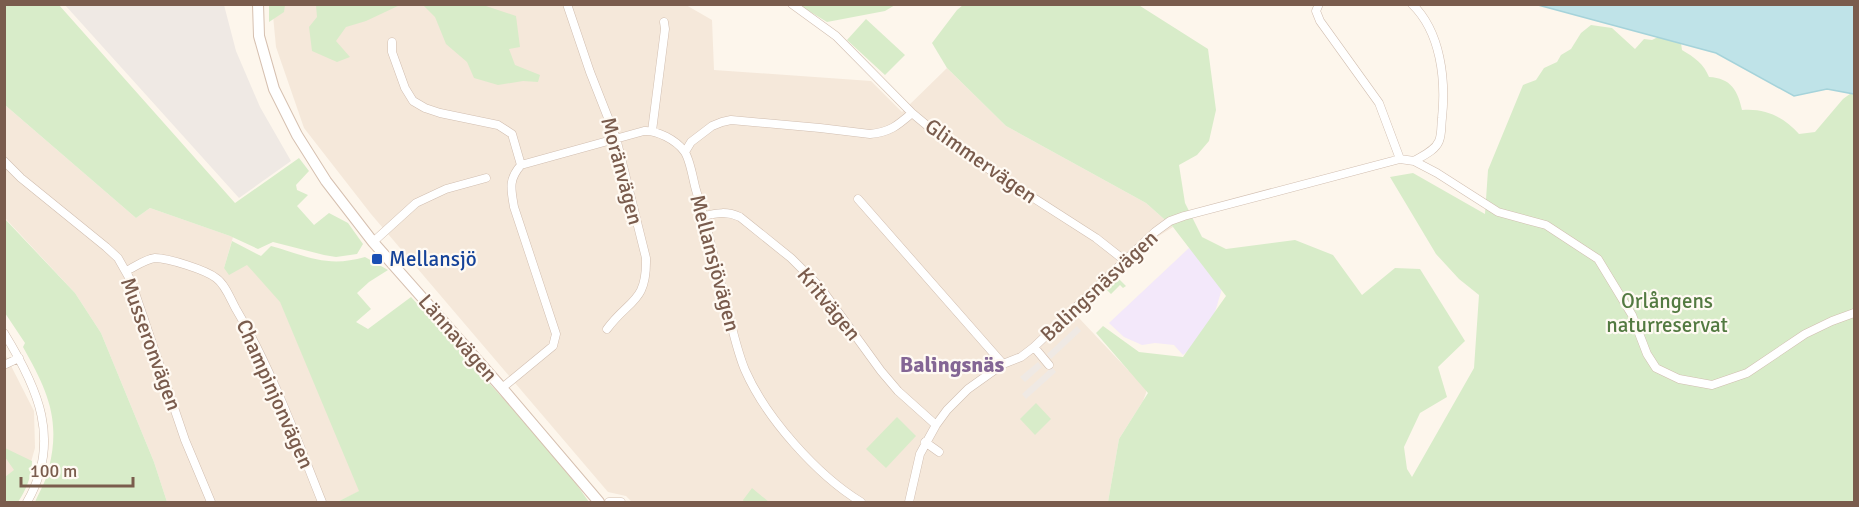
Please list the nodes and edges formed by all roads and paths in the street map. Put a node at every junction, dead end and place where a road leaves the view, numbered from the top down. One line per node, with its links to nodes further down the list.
1 (258, 4): 19 (main road, Lännavägen)
2 (567, 4): 10 (street, Moränvägen)
3 (792, 4): 8 (street, Glimmervägen)
4 (1318, 4): 12 (street)
5 (1412, 4): 14 (street)
6 (664, 22): 9 (street)
7 (392, 42): 15 (street)
8 (912, 113): 11 (street); 20 (street, Glimmervägen)
9 (652, 131): 10 (street); 11 (street)
10 (616, 138): 15 (street); 23 (street, Moränvägen)
11 (685, 152): 18 (street, Mellansjövägen)
12 (1400, 159): 14 (street, Balingsnäsvägen); 20 (street, Balingsnäsvägen)
13 (4, 161): 21 (street, Musseronvägen)
14 (1414, 161): 22 (street, Balingsnäsvägen)
15 (521, 165): 30 (street)
16 (486, 178): 19 (street)
17 (858, 199): 27 (street)
18 (704, 216): 31 (street, Kritvägen); 40 (street, Mellansjövägen)
19 (374, 242): 30 (main road, Lännavägen)
20 (1124, 261): 25 (street, Balingsnäsvägen)
21 (126, 271): 35 (street, Musseronvägen); 36 (street, Champinjonvägen)
22 (1854, 313)
23 (608, 329)
24 (4, 333): 26 (street)
25 (1034, 347): 27 (street, Balingsnäsvägen); 29 (street)
26 (19, 358): 28 (street); 34 (street)
27 (1003, 364): 31 (street, Balingsnäsvägen)
28 (4, 365)
29 (1049, 365)
30 (502, 388): 37 (main road, Lännavägen)
31 (936, 425): 32 (street, Balingsnäsvägen)
32 (925, 442): 33 (street); 41 (street, Balingsnäsvägen)
33 (939, 452)
34 (27, 502)
35 (211, 502)
36 (322, 502)
37 (599, 502)
38 (609, 502): 39 (street)
39 (621, 502)
40 (861, 502)
41 (909, 502)

